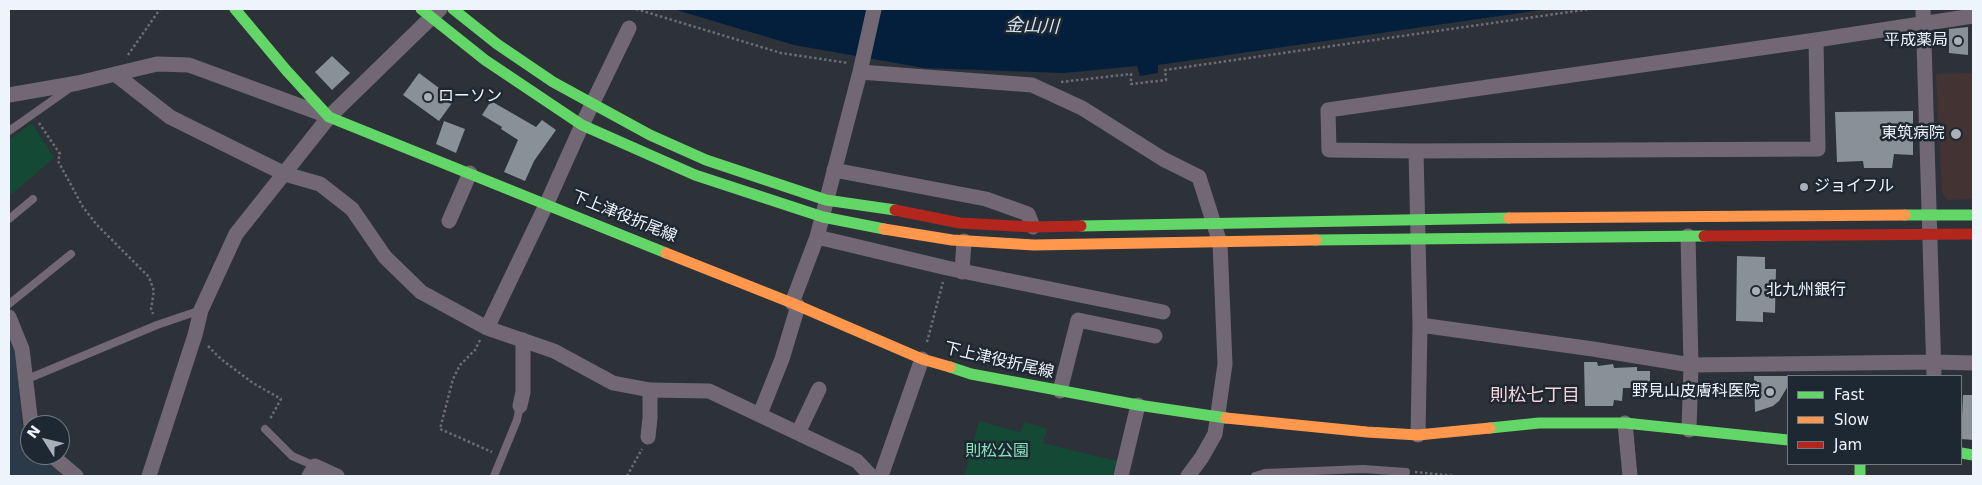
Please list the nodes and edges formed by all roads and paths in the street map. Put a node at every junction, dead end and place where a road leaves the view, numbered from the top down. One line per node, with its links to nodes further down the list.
1 (160, 9): 13 (path)
2 (235, 9): 19 (street, 下上津役折尾線)
3 (453, 9): 17 (street)
4 (636, 9): 12 (path)
5 (874, 9): 12 (street)
6 (1590, 9): 15 (path)
7 (430, 12): 19 (street); 20 (street)
8 (1923, 16): 9 (street); 11 (street); 29 (street)
9 (1973, 16)
10 (629, 28): 17 (street)
11 (1816, 40): 22 (street); 22 (street)
12 (860, 69): 15 (street); 23 (street)
13 (115, 74): 14 (street); 19 (street); 25 (street)
14 (78, 82): 16 (street); 18 (lane)
15 (1032, 85): 35 (street)
16 (9, 95)
17 (592, 104): 20 (street); 27 (street)
18 (33, 114): 21 (lane); 51 (path)
19 (329, 117): 24 (street, 下上津役折尾線); 25 (street)
20 (582, 125): 28 (street); 31 (street)
21 (9, 131)
22 (1416, 152): 33 (street)
23 (834, 170): 27 (street); 36 (street)
24 (470, 173): 28 (street, 下上津役折尾線); 34 (street)
25 (285, 174): 48 (street); 53 (street)
26 (33, 199): 32 (lane)
27 (826, 200): 31 (street); 36 (street)
28 (547, 203): 47 (street, 下上津役折尾線); 53 (street)
29 (1930, 215): 30 (street); 33 (street); 37 (street)
30 (1973, 215)
31 (822, 217): 40 (street); 42 (street)
32 (9, 219)
33 (1417, 219): 35 (street); 41 (street)
34 (449, 222)
35 (1214, 224): 36 (street); 43 (street)
36 (1033, 227)
37 (1930, 234): 38 (street); 39 (street); 61 (street)
38 (1973, 234)
39 (1688, 236): 41 (street); 60 (street)
40 (817, 237): 45 (street); 47 (street)
41 (1418, 238): 43 (street); 52 (street)
42 (964, 241): 43 (street); 45 (street)
43 (1220, 243): 70 (street)
44 (71, 254): 46 (lane)
45 (954, 270): 49 (street); 58 (path)
46 (9, 304)
47 (795, 304): 58 (street, 下上津役折尾線); 68 (street)
48 (201, 310): 51 (lane); 54 (street)
49 (1163, 312)
50 (9, 317): 62 (street)
51 (157, 325): 62 (lane)
52 (1420, 325): 60 (street); 75 (street)
53 (487, 328): 56 (street)
54 (195, 335): 72 (path); 84 (street)
55 (1155, 336): 65 (street)
56 (523, 340): 64 (street); 67 (street)
57 (475, 350): 78 (path)
58 (924, 354): 65 (street, 下上津役折尾線); 89 (street)
59 (1973, 363): 61 (street)
60 (1691, 366): 61 (street); 73 (street)
61 (1934, 369)
62 (25, 380): 69 (street)
63 (819, 389): 74 (street)
64 (650, 390): 68 (street); 76 (street)
65 (1060, 391): 66 (street, 下上津役折尾線)
66 (1138, 405): 70 (street, 下上津役折尾線); 90 (street)
67 (520, 406): 78 (lane)
68 (760, 414): 74 (street)
69 (30, 415)
70 (1219, 416): 75 (street, 下上津役折尾線); 91 (street)
71 (1625, 424): 73 (street, 下上津役折尾線); 75 (street, 下上津役折尾線); 95 (street)
72 (265, 428): 80 (lane)
73 (1688, 430): 77 (street, 下上津役折尾線)
74 (798, 433): 88 (street)
75 (1418, 435)
76 (648, 437): 87 (path)
77 (1787, 440)
78 (503, 456): 86 (lane)
79 (63, 465): 83 (street)
80 (312, 471): 85 (street)
81 (1406, 472): 82 (lane); 94 (path)
82 (1265, 473): 92 (lane); 93 (lane)
83 (76, 476)
84 (149, 476)
85 (338, 476)
86 (494, 476)
87 (627, 476)
88 (871, 476)
89 (881, 476)
90 (1121, 476)
91 (1188, 476)
92 (1255, 476)
93 (1282, 476)
94 (1454, 476)
95 (1630, 476)

